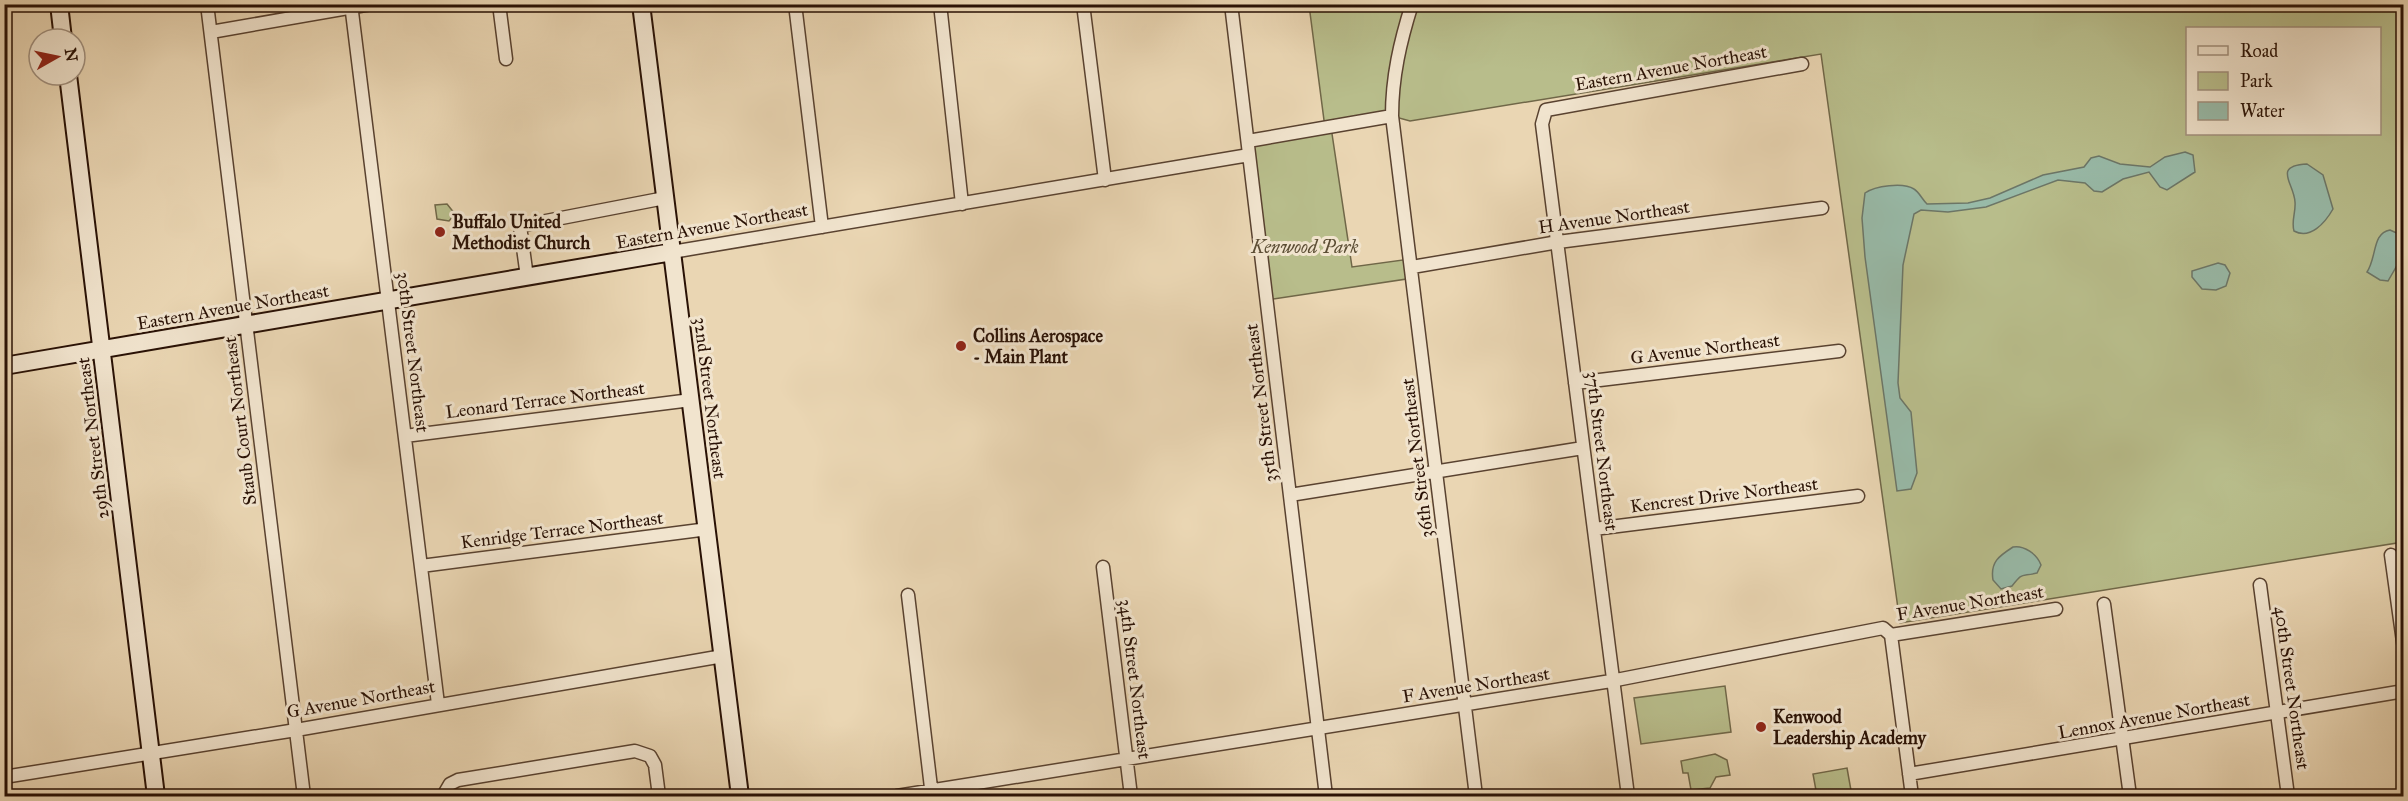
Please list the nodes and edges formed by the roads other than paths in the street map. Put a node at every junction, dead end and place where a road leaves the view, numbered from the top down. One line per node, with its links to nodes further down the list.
1 (59, 4): 12 (main road)
2 (207, 4): 13 (street, Staub Court Northeast)
3 (371, 4): 11 (street)
4 (499, 4): 14 (street)
5 (641, 4): 22 (main road, 32nd Street Northeast)
6 (795, 4): 25 (street)
7 (940, 4): 23 (street)
8 (1083, 4): 21 (street)
9 (1231, 4): 19 (street, 35th Street Northeast)
10 (1412, 4): 18 (street, 36th Street Northeast)
11 (352, 6): 13 (street); 30 (street, 30th Street Northeast)
12 (62, 27)
13 (211, 32): 31 (street, Staub Court Northeast)
14 (506, 59)
15 (1802, 64): 17 (street, Eastern Avenue Northeast)
16 (69, 87): 32 (main road, 29th Street Northeast)
17 (1546, 110): 26 (street, 37th Street Northeast)
18 (1392, 116): 19 (street); 28 (street, 36th Street Northeast)
19 (1248, 141): 20 (street, 35th Street Northeast)
20 (1249, 155): 21 (street, Eastern Avenue Northeast); 40 (street, 35th Street Northeast)
21 (1105, 180): 23 (street, Eastern Avenue Northeast)
22 (665, 198): 27 (main road, 32nd Street Northeast); 29 (street)
23 (962, 204): 25 (street, Eastern Avenue Northeast)
24 (1822, 208): 26 (street, H Avenue Northeast)
25 (822, 227): 27 (street, Eastern Avenue Northeast)
26 (1558, 242): 28 (street, H Avenue Northeast); 35 (street, 37th Street Northeast)
27 (672, 252): 29 (main road, Eastern Avenue Northeast); 36 (main road, 32nd Street Northeast)
28 (1412, 267): 39 (street, 36th Street Northeast)
29 (527, 277): 30 (main road, Eastern Avenue Northeast)
30 (388, 300): 31 (main road, Eastern Avenue Northeast); 37 (street, 30th Street Northeast)
31 (246, 324): 32 (main road, Eastern Avenue Northeast); 60 (street, Staub Court Northeast)
32 (102, 350): 34 (main road, Eastern Avenue Northeast); 62 (main road, 29th Street Northeast)
33 (1839, 351): 35 (street, G Avenue Northeast)
34 (4, 366)
35 (1575, 383): 38 (street, 37th Street Northeast)
36 (691, 400): 37 (street, Leonard Terrace Northeast); 42 (main road, 32nd Street Northeast)
37 (405, 436): 45 (street, 30th Street Northeast)
38 (1583, 448): 39 (street); 43 (street, 37th Street Northeast)
39 (1437, 472): 40 (street); 57 (street, 36th Street Northeast)
40 (1290, 495): 59 (street, 35th Street Northeast)
41 (1858, 496): 43 (street, Kencrest Drive Northeast)
42 (708, 529): 45 (street, Kenridge Terrace Northeast); 53 (main road, 32nd Street Northeast)
43 (1594, 529): 54 (street, 37th Street Northeast)
44 (2391, 555): 52 (street)
45 (421, 566): 56 (street, 30th Street Northeast)
46 (1103, 567): 63 (street, 34th Street Northeast)
47 (2260, 585): 58 (street, 40th Street Northeast)
48 (908, 595): 67 (street)
49 (2104, 604): 61 (street)
50 (2056, 609): 51 (street, F Avenue Northeast)
51 (1892, 635): 54 (street, F Avenue Northeast); 64 (street)
52 (2403, 649)
53 (723, 656): 56 (street, G Avenue Northeast); 71 (main road, 32nd Street Northeast)
54 (1611, 681): 57 (street, F Avenue Northeast); 76 (street, 37th Street Northeast)
55 (2403, 691): 58 (street, Lennox Avenue Northeast)
56 (438, 704): 60 (street, G Avenue Northeast)
57 (1465, 706): 59 (street, F Avenue Northeast); 75 (street, 36th Street Northeast)
58 (2277, 713): 61 (street, Lennox Avenue Northeast); 79 (street, 40th Street Northeast)
59 (1317, 729): 63 (street, F Avenue Northeast); 74 (street, 35th Street Northeast)
60 (296, 730): 62 (street, G Avenue Northeast); 69 (street, Staub Court Northeast)
61 (2122, 740): 64 (street, Lennox Avenue Northeast); 78 (street)
62 (150, 751): 65 (street, G Avenue Northeast); 68 (main road, 29th Street Northeast)
63 (1127, 760): 67 (street, F Avenue Northeast); 73 (street, 34th Street Northeast)
64 (1909, 774): 77 (street)
65 (4, 777)
66 (444, 793): 70 (street)
67 (932, 794): 72 (street, F Avenue Northeast)
68 (156, 796)
69 (304, 796)
70 (659, 796)
71 (740, 796)
72 (897, 796)
73 (1131, 796)
74 (1326, 796)
75 (1476, 796)
76 (1628, 796)
77 (1912, 796)
78 (2130, 796)
79 (2288, 796)

